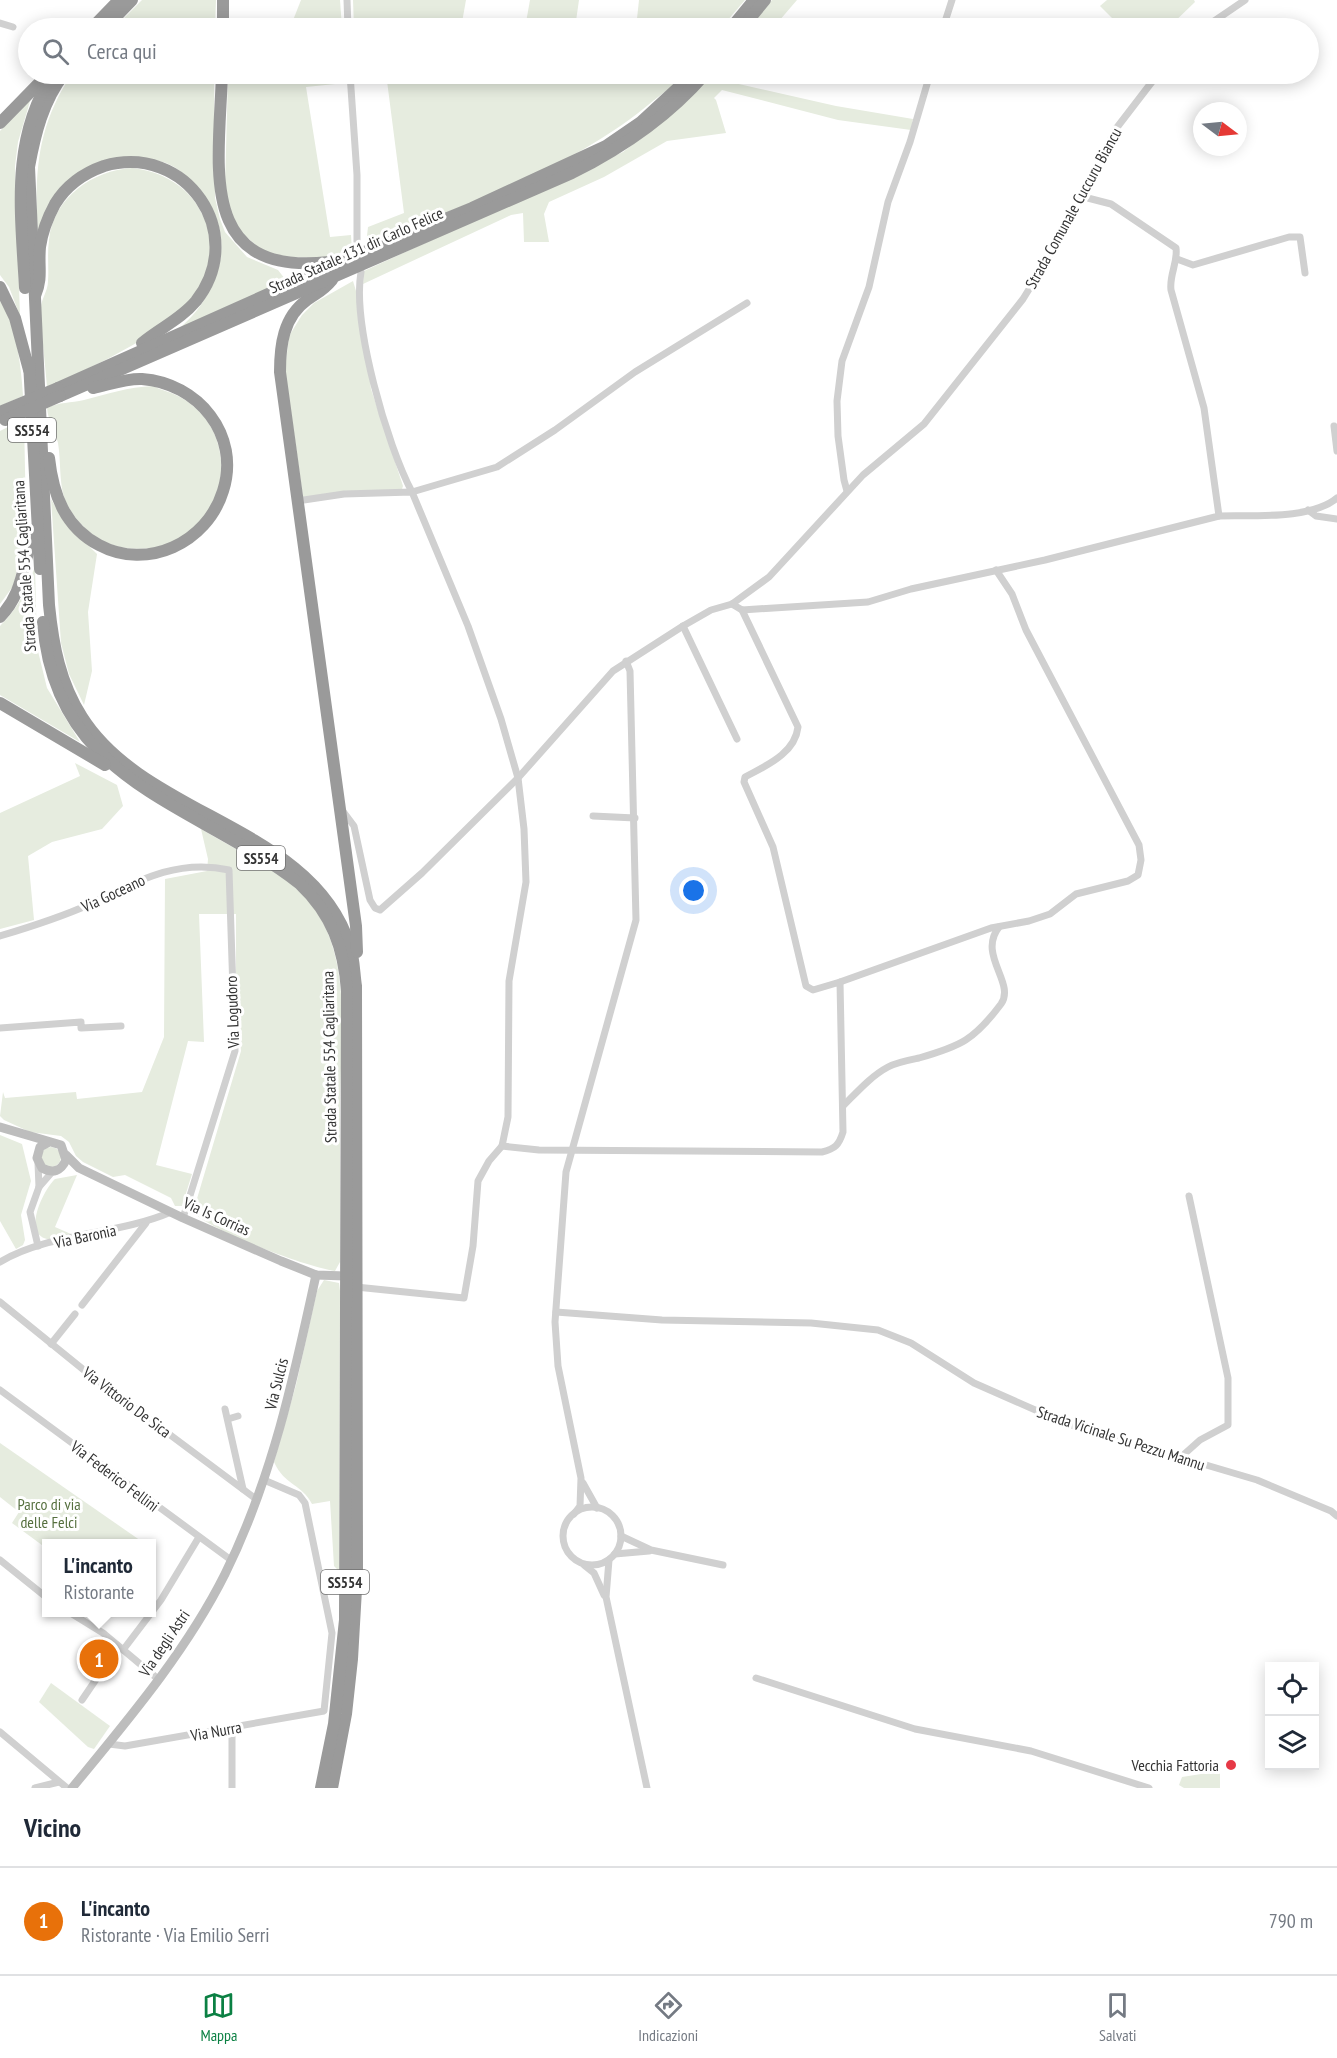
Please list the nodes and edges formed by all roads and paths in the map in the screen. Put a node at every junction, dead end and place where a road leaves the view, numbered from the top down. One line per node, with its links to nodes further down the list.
1 (119, 0): 9 (highway)
2 (132, 0): 10 (highway)
3 (223, 0): 11 (highway)
4 (347, 0): 12 (street)
5 (754, 0): 13 (highway)
6 (765, 0): 14 (highway)
7 (951, 0): 15 (street)
8 (1245, 0): 16 (street)
9 (102, 18)
10 (115, 18)
11 (223, 18)
12 (348, 18)
13 (739, 18)
14 (750, 18)
15 (946, 18)
16 (1219, 18)
17 (0, 23): 18 (street)
18 (13, 27)
19 (41, 84): 28 (highway)
20 (46, 84): 40 (highway, Strada Statale 554 Cagliaritana / SS554)
21 (59, 84): 37 (highway, SS554)
22 (222, 84): 32 (highway)
23 (351, 84): 30 (street)
24 (682, 84): 32 (highway, Strada Statale 131 dir Carlo Felice)
25 (695, 84): 35 (highway, Strada Statale 131 dir Carlo Felice)
26 (927, 84): 46 (street)
27 (1150, 84): 29 (street, Strada Comunale Cuccuru Biancu)
28 (0, 123)
29 (1080, 196): 31 (street); 46 (street, Strada Comunale Cuccuru Biancu)
30 (357, 251)
31 (1177, 259): 34 (street); 51 (street)
32 (342, 261): 39 (highway, Strada Statale 131 dir Carlo Felice)
33 (361, 272): 47 (street)
34 (1305, 273)
35 (332, 280): 41 (highway, Strada Statale 131 dir Carlo Felice); 49 (highway)
36 (0, 287): 40 (highway)
37 (33, 300): 39 (highway); 44 (highway, SS554)
38 (747, 303): 47 (street)
39 (127, 354): 41 (highway)
40 (29, 372): 53 (highway, Strada Statale 554 Cagliaritana / SS554)
41 (59, 392): 42 (highway, Strada Statale 131 dir Carlo Felice, bridge); 44 (highway)
42 (2, 418)
43 (1334, 426): 45 (street)
44 (42, 436): 71 (highway, Strada Statale 554 Cagliaritana / SS554)
45 (1337, 451)
46 (848, 491): 55 (street, Strada Comunale Cuccuru Biancu)
47 (412, 492): 49 (street); 63 (street)
48 (1337, 498): 50 (street)
49 (297, 501): 64 (highway)
50 (1308, 510): 51 (street); 52 (street)
51 (1219, 516): 54 (street)
52 (1337, 519)
53 (37, 528): 57 (highway); 62 (highway, Strada Statale 554 Cagliaritana / SS554)
54 (996, 570): 56 (street); 68 (street)
55 (732, 604): 56 (street); 58 (street, Strada Comunale Cuccuru Biancu)
56 (742, 610): 70 (street)
57 (0, 617)
58 (683, 626): 59 (street, Strada Comunale Cuccuru Biancu); 61 (street)
59 (626, 661): 63 (street, Strada Comunale Cuccuru Biancu); 66 (street)
60 (0, 702): 62 (highway)
61 (737, 739)
62 (117, 771): 92 (highway, Strada Statale 554 Cagliaritana / SS554)
63 (518, 778): 64 (street, Strada Comunale Cuccuru Biancu); 78 (street)
64 (339, 806): 71 (highway)
65 (592, 816): 66 (street)
66 (635, 818): 79 (street)
67 (229, 870): 69 (street, Via Goceano); 87 (street, Via Logudoro)
68 (999, 927): 70 (street); 74 (street)
69 (0, 936)
70 (840, 982): 74 (street)
71 (356, 986): 93 (highway, Strada Statale 554 Cagliaritana / SS554)
72 (121, 1026): 73 (street)
73 (0, 1028)
74 (843, 1106): 79 (street)
75 (1, 1127): 76 (street)
76 (26, 1137): 77 (street); 81 (street)
77 (49, 1142): 80 (street); 81 (street)
78 (502, 1146): 79 (street); 93 (street)
79 (571, 1149): 96 (street)
80 (66, 1155): 82 (street, Via Is Corrias); 83 (street)
81 (38, 1158): 83 (street); 84 (street)
82 (79, 1168): 83 (street, Via Is Corrias); 86 (street, Via Is Corrias)
83 (56, 1170): 84 (street)
84 (39, 1187): 89 (street)
85 (1189, 1196): 103 (street)
86 (171, 1212): 87 (street, Via Is Corrias); 88 (street, Via Baronia)
87 (183, 1218): 91 (street, Via Is Corrias)
88 (146, 1223): 89 (street, Via Baronia); 95 (street)
89 (38, 1246): 90 (street, Via Baronia)
90 (0, 1262)
91 (316, 1275): 92 (street, Via Is Corrias); 105 (street, Via Sulcis)
92 (346, 1276): 133 (highway, Strada Statale 554 Cagliaritana / SS554)
93 (356, 1287): 139 (highway, Strada Statale 554 Cagliaritana / SS554)
94 (0, 1302): 98 (street, Via Vittorio De Sica)
95 (82, 1305)
96 (556, 1312): 103 (street, Strada Vicinale Su Pezzu Mannu); 104 (street)
97 (75, 1314): 98 (street)
98 (51, 1344): 106 (street, Via Vittorio De Sica)
99 (0, 1390): 112 (street, Via Federico Fellini)
100 (225, 1409): 102 (street)
101 (238, 1416): 102 (street)
102 (228, 1419): 106 (street)
103 (1181, 1458): 110 (street, Strada Vicinale Su Pezzu Mannu)
104 (581, 1478): 108 (street); 109 (street)
105 (264, 1480): 107 (street, Via Sulcis); 129 (street, Via Nurra)
106 (243, 1489): 107 (street, Via Vittorio De Sica)
107 (256, 1499): 116 (street, Via degli Astri)
108 (597, 1508): 109 (street); 111 (street)
109 (574, 1514): 118 (street)
110 (1337, 1516)
111 (621, 1536): 113 (street); 114 (street)
112 (199, 1537): 116 (street, Via Federico Fellini); 122 (street)
113 (651, 1551): 114 (street); 119 (street)
114 (615, 1554): 117 (street)
115 (0, 1560): 120 (street)
116 (231, 1560): 126 (street, Via degli Astri)
117 (609, 1560): 118 (street); 121 (street)
118 (583, 1564): 121 (street)
119 (723, 1565)
120 (42, 1594)
121 (606, 1598): 140 (street)
122 (156, 1605)
123 (77, 1617): 125 (street)
124 (146, 1617): 125 (street)
125 (120, 1649): 126 (street); 128 (street)
126 (158, 1678): 131 (street, Via degli Astri)
127 (756, 1678): 141 (street)
128 (82, 1700)
129 (232, 1728): 131 (street, Via Nurra); 137 (street)
130 (0, 1732): 132 (street)
131 (109, 1744): 136 (street, Via degli Astri)
132 (59, 1782): 134 (street); 135 (street)
133 (322, 1782): 138 (highway, Strada Statale 554 Cagliaritana)
134 (35, 1788)
135 (67, 1788)
136 (72, 1788)
137 (232, 1788)
138 (316, 1788)
139 (332, 1788)
140 (646, 1788)
141 (1149, 1788)

